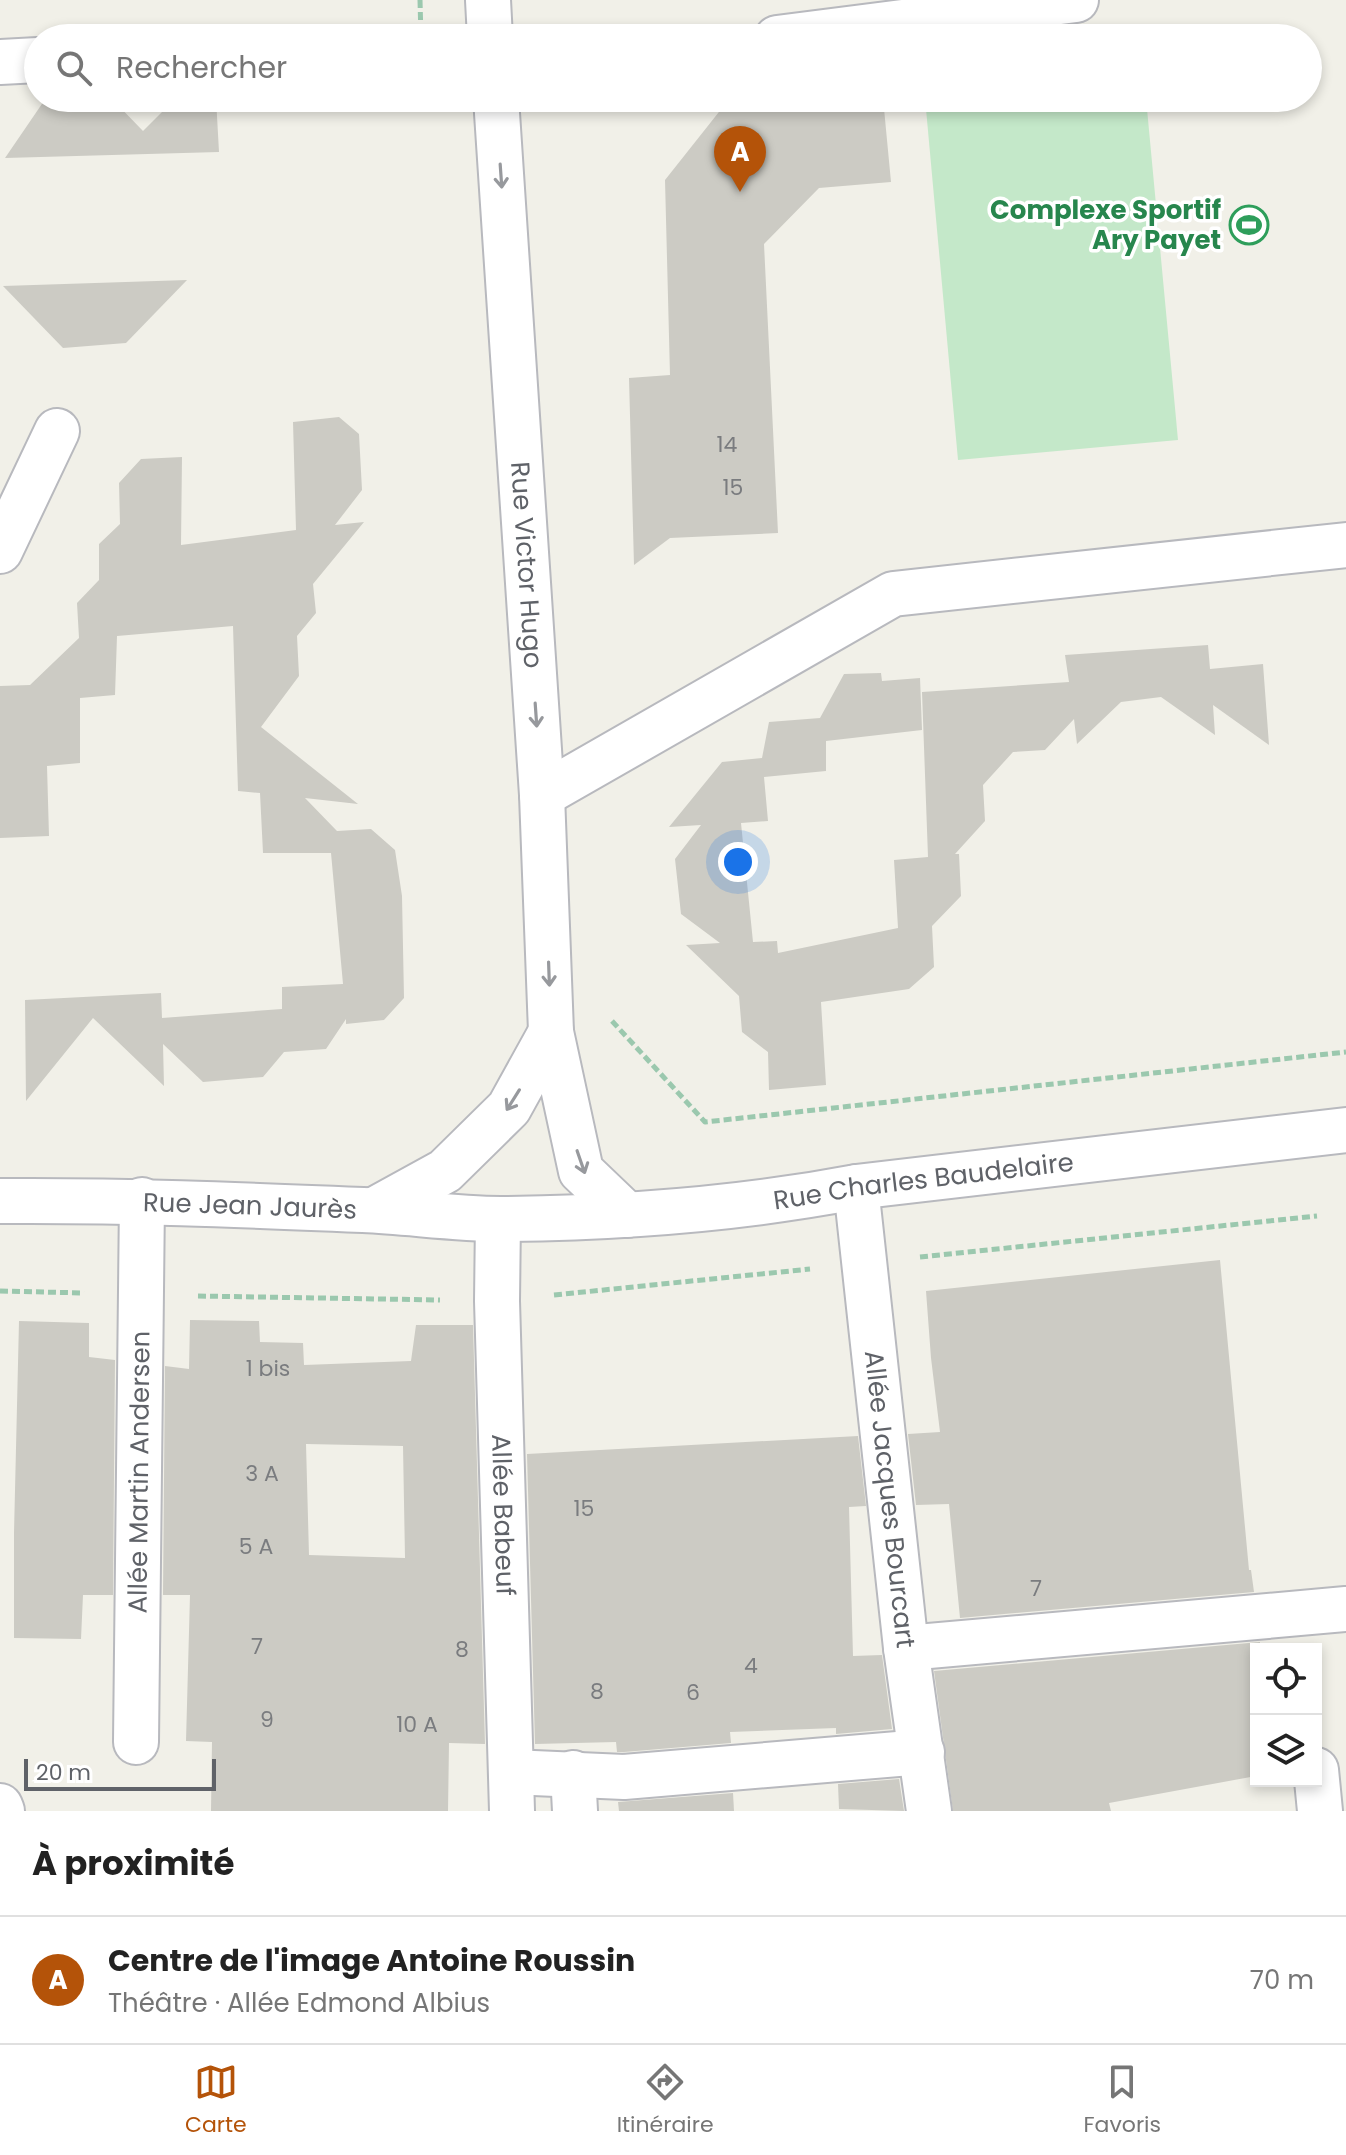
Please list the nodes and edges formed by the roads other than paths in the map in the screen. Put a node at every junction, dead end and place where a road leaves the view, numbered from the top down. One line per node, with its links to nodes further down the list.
1 (1076, 0): 2 (street)
2 (887, 24)
3 (24, 61): 4 (street)
4 (0, 62)
5 (497, 112): 9 (street, Rue Victor Hugo, one-way to 9)
6 (57, 431): 8 (street)
7 (1346, 545): 9 (street)
8 (0, 551)
9 (542, 795): 10 (street, Rue Victor Hugo, one-way to 10)
10 (551, 1032): 15 (street, one-way to 15); 16 (street, Rue Victor Hugo, one-way to 16)
11 (1346, 1130): 12 (street, Rue Charles Baudelaire)
12 (856, 1187): 16 (street, Rue Charles Baudelaire); 20 (street, Allée Jacques Bourcart)
13 (142, 1200): 14 (street, Rue Jean Jaurès); 15 (street, Rue Jean Jaurès); 21 (street, Allée Martin Andersen)
14 (0, 1201)
15 (374, 1210): 17 (street, Rue Jean Jaurès)
16 (627, 1215): 17 (street, Rue Charles Baudelaire)
17 (498, 1219): 24 (street, Allée Babeuf)
18 (1346, 1609): 19 (street)
19 (1302, 1631): 20 (street)
20 (906, 1648): 22 (street, Allée Jacques Bourcart)
21 (136, 1742)
22 (922, 1752): 25 (street); 26 (street, Allée Jacques Bourcart)
23 (1318, 1787): 27 (street)
24 (512, 1792): 25 (street)
25 (574, 1792)
26 (929, 1811)
27 (1320, 1811)

